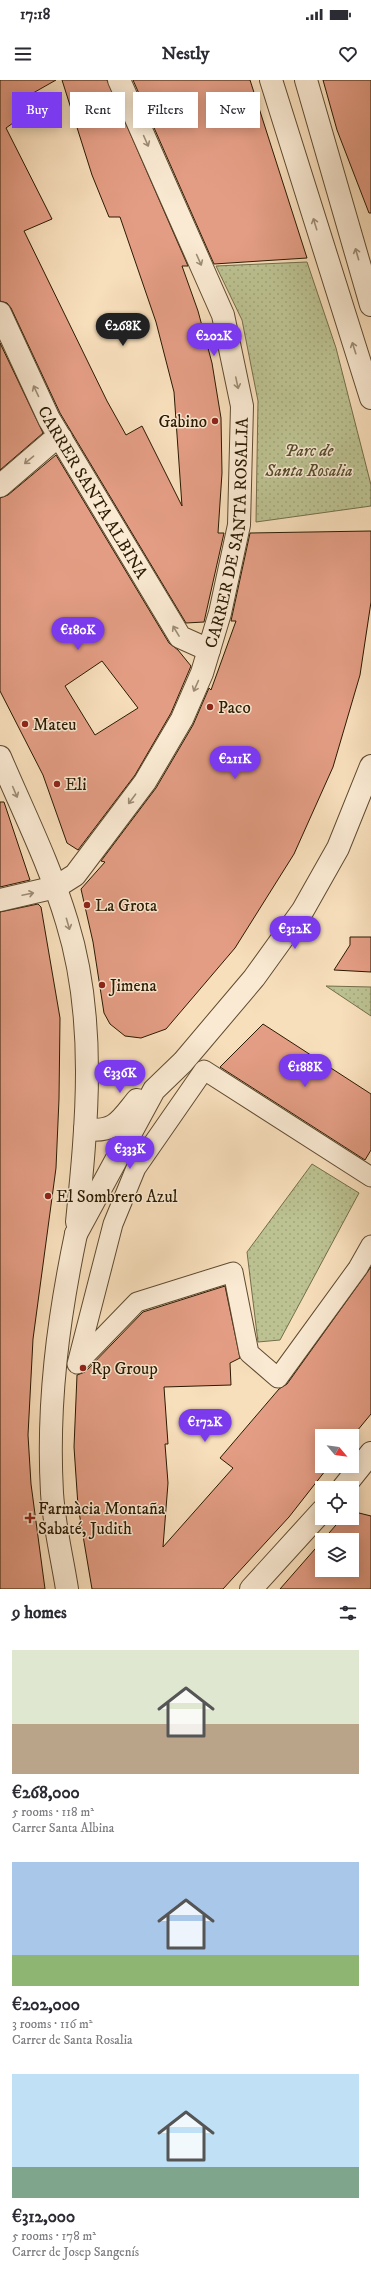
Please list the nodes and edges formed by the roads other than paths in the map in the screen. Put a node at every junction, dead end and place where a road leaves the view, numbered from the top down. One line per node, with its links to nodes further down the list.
1 (119, 80): 9 (street, CARRER DE SANTA ROSALIA, one-way to 9)
2 (271, 80): 6 (street, one-way to 2)
3 (306, 80): 4 (street, one-way to 3)
4 (371, 305)
5 (0, 313): 7 (street, CARRER SANTA ALBINA, one-way to 5)
6 (371, 398)
7 (61, 438): 8 (street, one-way to 8); 9 (street, CARRER SANTA ALBINA, one-way to 7)
8 (0, 486)
9 (209, 650): 12 (street, CARRER DE SANTA ROSALIA, one-way to 12)
10 (0, 756): 12 (street, one-way to 12)
11 (371, 766): 14 (street)
12 (56, 887): 13 (street, CARRER DE SANTA ROSALIA, one-way to 12); 16 (street, one-way to 16)
13 (0, 900)
14 (154, 1090): 15 (street); 16 (street)
15 (128, 1137): 16 (street); 18 (street)
16 (85, 1139): 18 (street)
17 (371, 1177): 19 (street)
18 (76, 1234): 23 (street)
19 (371, 1245)
20 (370, 1457): 21 (street)
21 (349, 1481)
22 (315, 1519): 24 (street)
23 (67, 1589)
24 (251, 1589)

